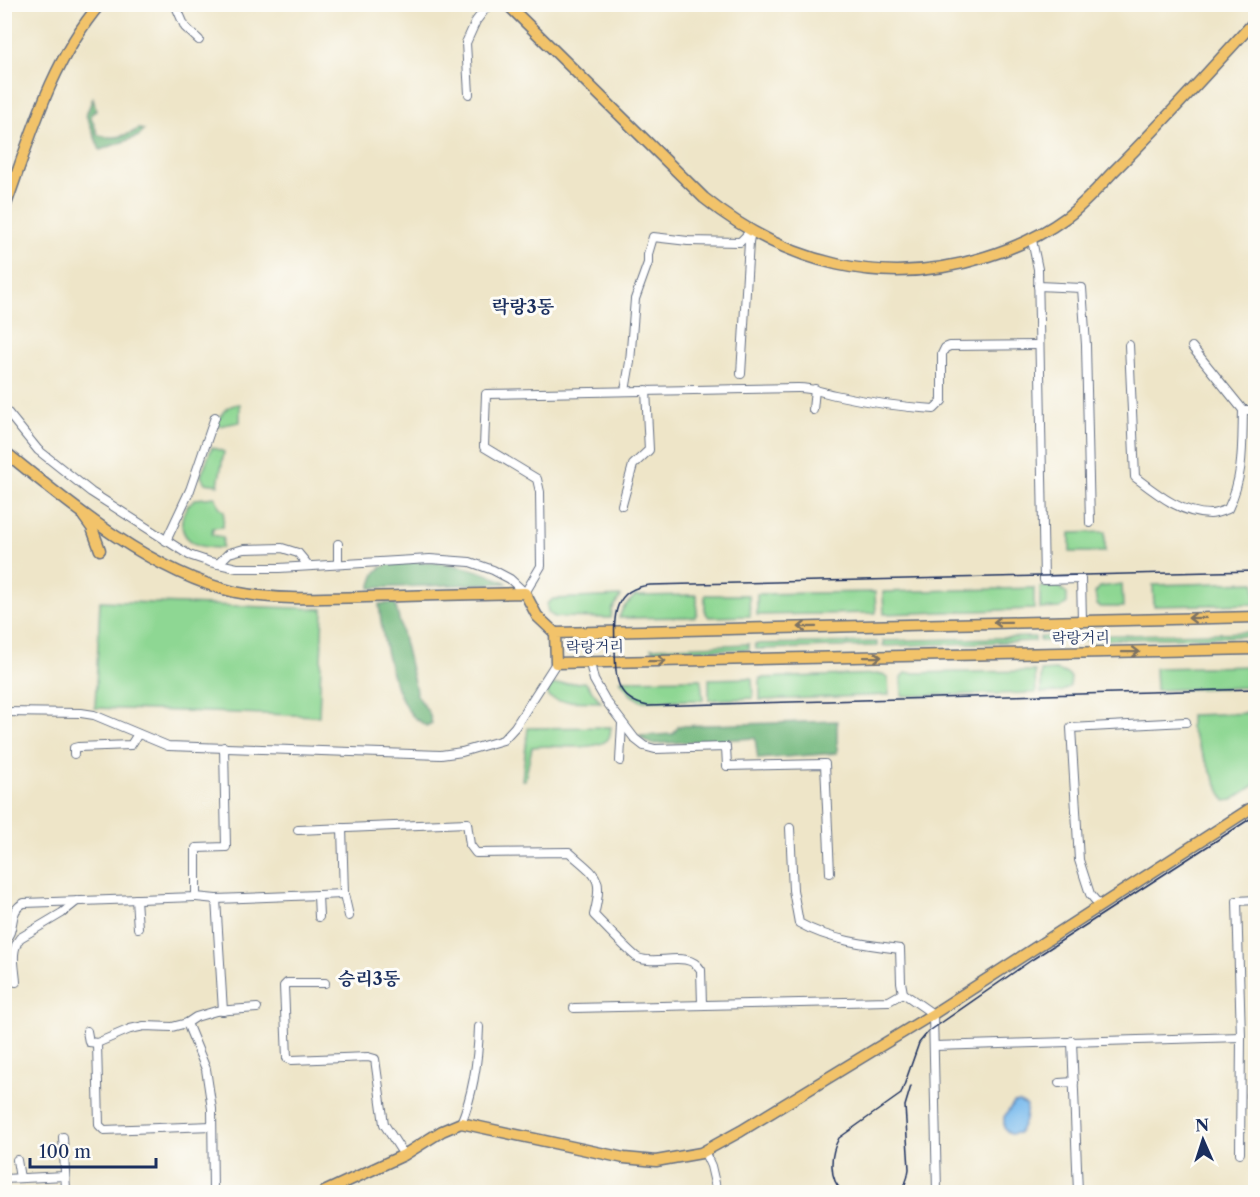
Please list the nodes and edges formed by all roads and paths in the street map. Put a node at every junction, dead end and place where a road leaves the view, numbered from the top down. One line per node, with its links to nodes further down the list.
1 (100, 4): 8 (main road)
2 (175, 4): 6 (street)
3 (489, 4): 7 (street)
4 (507, 4): 9 (main road)
5 (1256, 20): 10 (main road)
6 (199, 40)
7 (469, 94)
8 (4, 210)
9 (751, 231): 10 (main road); 15 (street); 18 (street)
10 (1032, 240): 11 (street)
11 (1038, 286): 12 (street); 27 (street)
12 (1039, 345): 16 (street); 36 (street)
13 (1129, 345): 21 (street)
14 (1192, 347): 21 (street)
15 (741, 374)
16 (814, 389): 17 (street); 20 (street)
17 (646, 390): 18 (street); 26 (street)
18 (625, 391): 34 (street)
19 (4, 408): 28 (street)
20 (813, 410)
21 (1244, 410): 22 (street)
22 (1256, 410)
23 (215, 417): 28 (street)
24 (4, 451): 25 (main road)
25 (72, 504): 30 (main road); 34 (main road)
26 (622, 505)
27 (1090, 523)
28 (166, 541): 31 (street)
29 (338, 544): 32 (street)
30 (100, 550)
31 (218, 564): 33 (street); 33 (street)
32 (338, 564): 33 (street); 34 (street)
33 (308, 566)
34 (525, 593): 37 (main road)
35 (1256, 617): 36 (main road, 락랑거리, one-way to 36)
36 (1082, 620): 37 (main road, 락랑거리, one-way to 37)
37 (555, 633): 39 (main road, 락랑거리)
38 (1256, 649): 40 (main road, 락랑거리, one-way to 38)
39 (556, 663): 40 (main road, 락랑거리); 45 (street)
40 (591, 663): 43 (street)
41 (4, 712): 44 (street)
42 (1186, 722): 60 (street)
43 (622, 723): 47 (street); 52 (street)
44 (138, 734): 45 (street); 46 (street)
45 (224, 747): 55 (street)
46 (74, 754)
47 (620, 761)
48 (1256, 805): 60 (main road)
49 (342, 828): 51 (street); 53 (street); 68 (street)
50 (790, 828): 67 (street)
51 (298, 830)
52 (831, 873)
53 (344, 894): 54 (street); 61 (street)
54 (318, 895): 57 (street); 62 (street)
55 (196, 897): 56 (street); 57 (street)
56 (136, 899): 59 (street); 63 (street)
57 (216, 899): 71 (street)
58 (1256, 900): 76 (street)
59 (77, 901): 64 (street); 65 (street)
60 (1100, 906): 72 (main road)
61 (349, 916)
62 (319, 917)
63 (138, 928)
64 (4, 940)
65 (16, 982)
66 (325, 982): 87 (street)
67 (903, 993): 68 (street); 72 (street)
68 (702, 1004): 70 (street)
69 (256, 1008): 71 (street)
70 (574, 1008)
71 (223, 1011): 73 (street)
72 (933, 1014): 79 (street); 85 (main road)
73 (187, 1023): 78 (street); 83 (street)
74 (479, 1027): 82 (street)
75 (87, 1031): 78 (street)
76 (1241, 1037): 77 (street); 86 (street)
77 (1072, 1041): 79 (street); 80 (street)
78 (97, 1043): 83 (street)
79 (934, 1046): 96 (street)
80 (1074, 1082): 81 (street); 97 (street)
81 (1059, 1083)
82 (461, 1123): 85 (main road); 87 (main road)
83 (212, 1126): 93 (street)
84 (63, 1137): 89 (street)
85 (704, 1151): 95 (street)
86 (1240, 1153)
87 (404, 1155): 94 (main road)
88 (17, 1160): 90 (street)
89 (65, 1176): 90 (street); 92 (street)
90 (20, 1178): 91 (street)
91 (4, 1179)
92 (66, 1189)
93 (213, 1192)
94 (324, 1192)
95 (717, 1192)
96 (937, 1192)
97 (1078, 1192)

